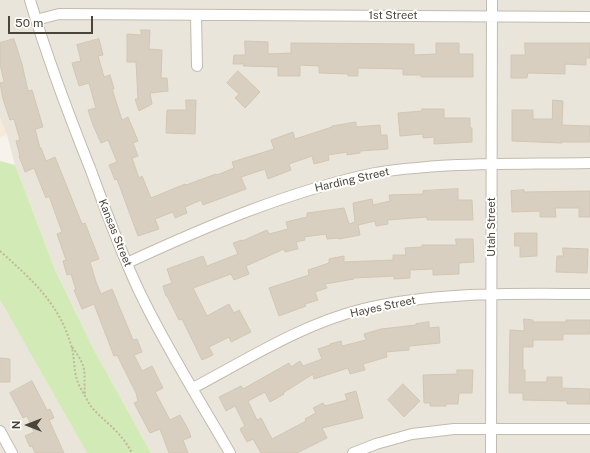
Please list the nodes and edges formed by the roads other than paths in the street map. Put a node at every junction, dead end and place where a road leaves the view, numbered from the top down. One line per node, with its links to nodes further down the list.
1 (30, 0): 6 (street, Kansas Street)
2 (492, 0): 4 (street, Utah Street)
3 (196, 15): 4 (street, 1st Street); 6 (street, 1st Street); 7 (street)
4 (492, 16): 5 (street, 1st Street); 9 (street, Utah Street)
5 (590, 17)
6 (36, 20): 10 (street, Kansas Street)
7 (198, 66)
8 (590, 163): 9 (street, Harding Street)
9 (492, 164): 10 (street, Harding Street); 11 (street, Utah Street)
10 (127, 262): 13 (street, Kansas Street)
11 (492, 294): 12 (street, Hayes Street); 13 (street, Hayes Street); 14 (street, Utah Street)
12 (590, 294)
13 (193, 388): 18 (street, Kansas Street)
14 (490, 428): 15 (street); 19 (street); 20 (street, Utah Street)
15 (590, 429)
16 (0, 431): 17 (street)
17 (12, 453)
18 (230, 453)
19 (353, 453)
20 (491, 453)

